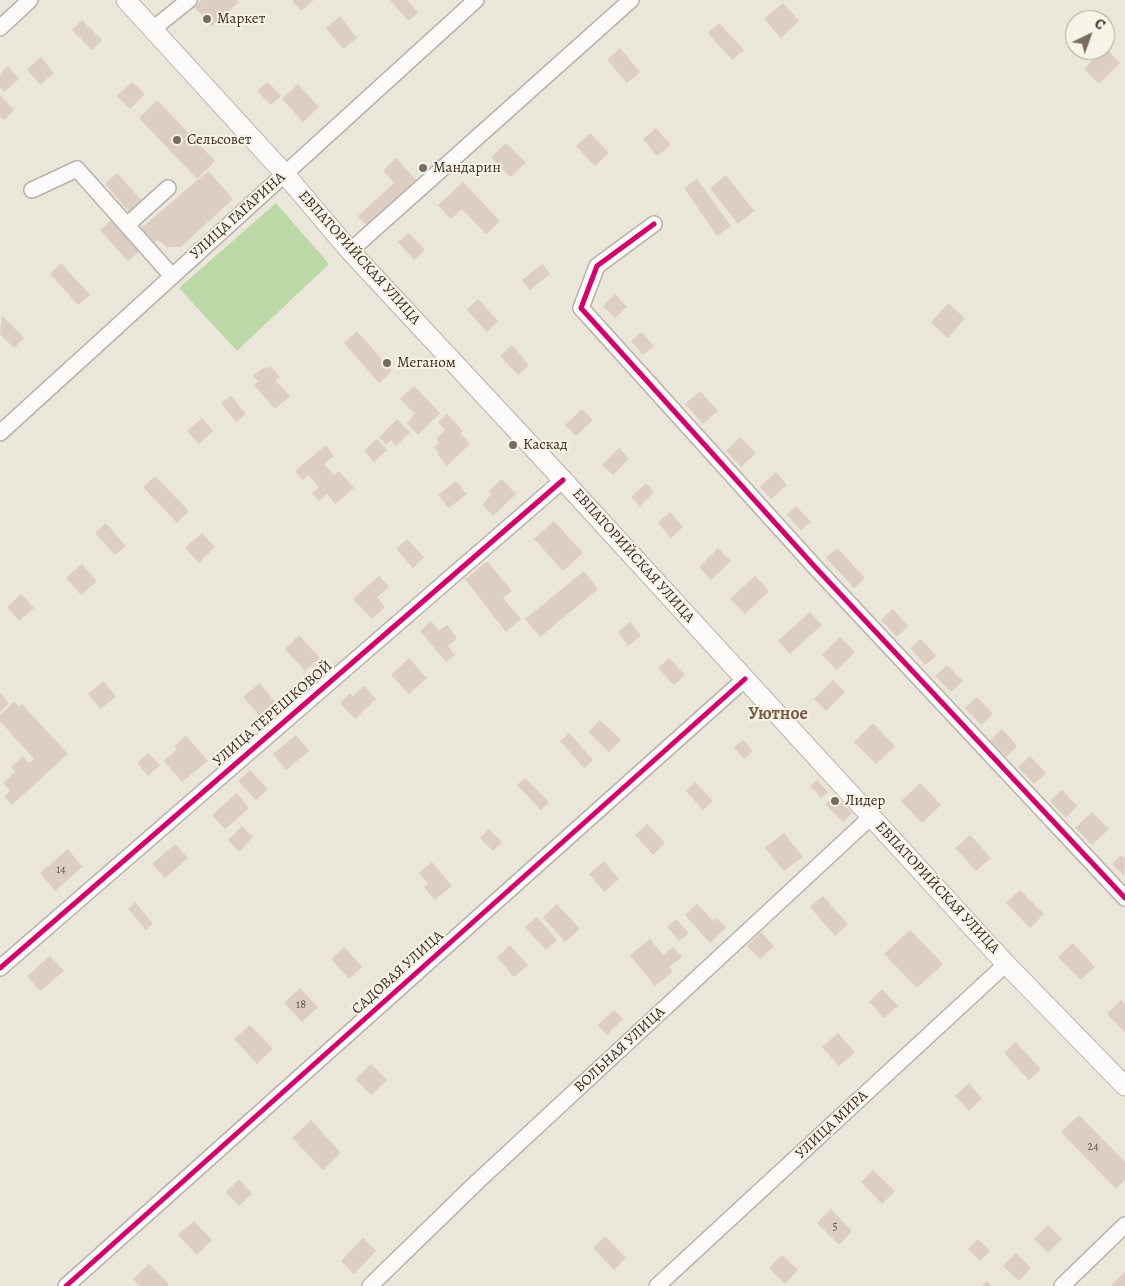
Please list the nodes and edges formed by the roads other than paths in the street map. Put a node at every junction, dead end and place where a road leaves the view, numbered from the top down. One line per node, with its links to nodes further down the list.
1 (30, 0): 6 (street)
2 (126, 0): 7 (main road, ЕВПАТОРИЙСКАЯ УЛИЦА)
3 (189, 0): 7 (street)
4 (476, 0): 8 (street, УЛИЦА ГАГАРИНА)
5 (631, 0): 13 (street)
6 (0, 28)
7 (153, 29): 8 (main road, ЕВПАТОРИЙСКАЯ УЛИЦА)
8 (284, 174): 13 (main road, ЕВПАТОРИЙСКАЯ УЛИЦА); 14 (street, УЛИЦА ГАГАРИНА)
9 (168, 188): 12 (street)
10 (32, 190): 12 (street)
11 (654, 224): 19 (street)
12 (127, 225): 14 (street)
13 (350, 251): 16 (main road, ЕВПАТОРИЙСКАЯ УЛИЦА)
14 (172, 276): 15 (street, УЛИЦА ГАГАРИНА)
15 (0, 433)
16 (563, 480): 17 (main road, ЕВПАТОРИЙСКАЯ УЛИЦА); 21 (street, УЛИЦА ТЕРЕШКОВОЙ)
17 (745, 679): 18 (main road, ЕВПАТОРИЙСКАЯ УЛИЦА); 24 (street, САДОВАЯ УЛИЦА)
18 (872, 816): 20 (main road, ЕВПАТОРИЙСКАЯ УЛИЦА); 25 (street, ВОЛЬНАЯ УЛИЦА)
19 (1125, 898)
20 (1006, 964): 22 (main road, ЕВПАТОРИЙСКАЯ УЛИЦА); 26 (street, УЛИЦА МИРА)
21 (0, 968)
22 (1125, 1086)
23 (1125, 1225): 27 (street)
24 (66, 1286)
25 (370, 1286)
26 (657, 1286)
27 (1062, 1286)

